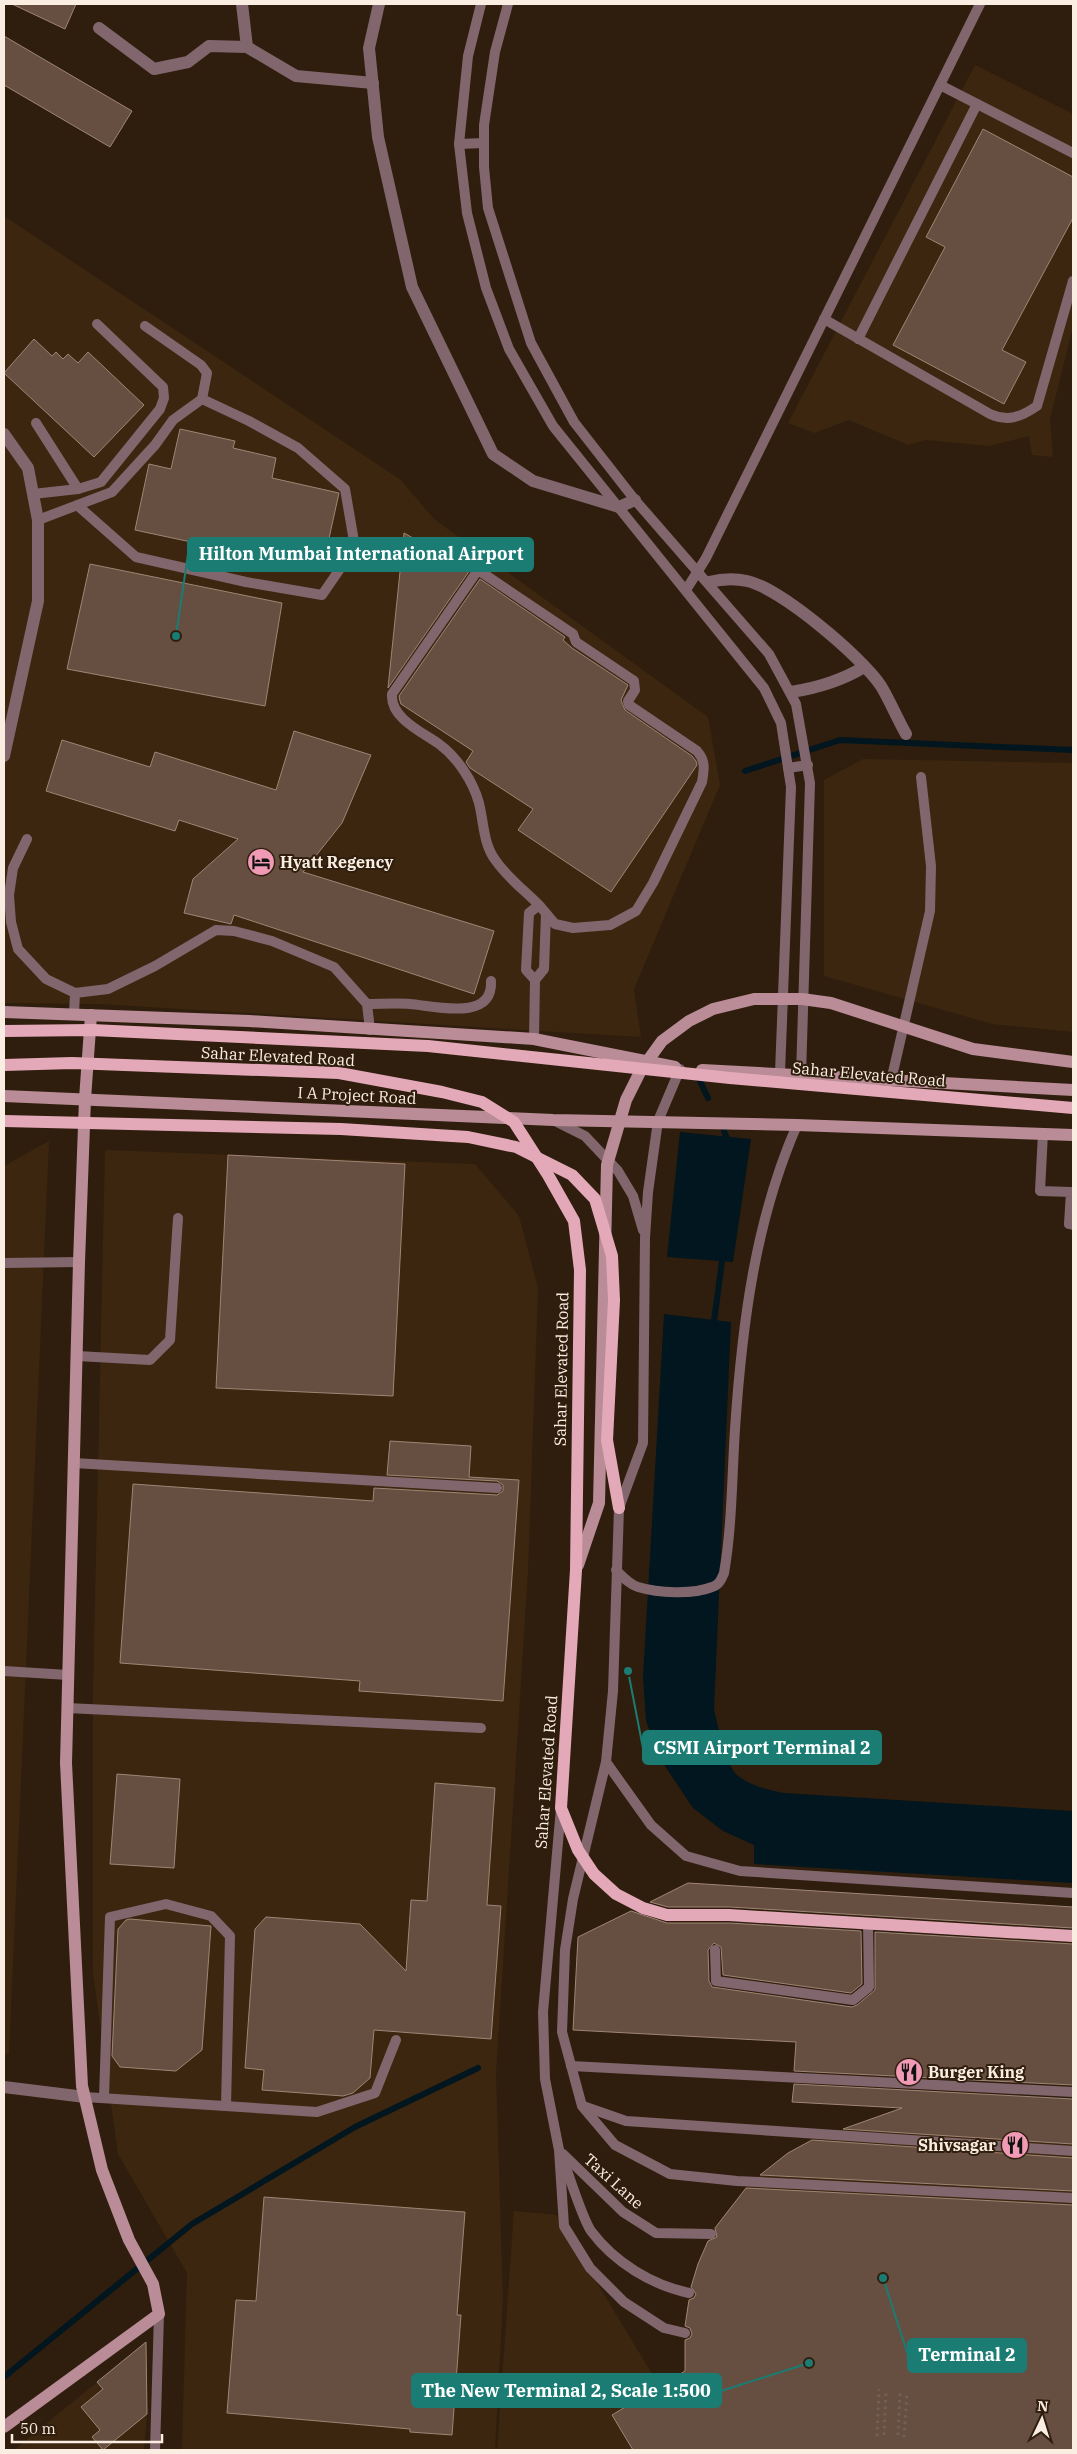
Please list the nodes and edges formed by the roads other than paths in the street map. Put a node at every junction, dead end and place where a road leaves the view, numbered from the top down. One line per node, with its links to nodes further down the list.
1 (242, 4): 7 (street)
2 (379, 4): 8 (street)
3 (481, 4): 12 (lane)
4 (508, 4): 11 (lane)
5 (980, 4): 9 (lane)
6 (99, 28): 7 (street)
7 (247, 47): 8 (street)
8 (373, 83): 26 (street)
9 (940, 85): 10 (lane); 15 (lane)
10 (977, 104): 13 (lane); 18 (lane)
11 (484, 143): 12 (lane); 24 (lane)
12 (460, 144): 26 (lane)
13 (1073, 153)
14 (1073, 281): 18 (lane)
15 (824, 319): 18 (lane); 28 (lane)
16 (97, 324): 22 (lane)
17 (145, 326): 19 (lane)
18 (858, 339)
19 (202, 399): 25 (lane); 25 (lane)
20 (36, 424): 22 (lane)
21 (4, 434): 23 (street)
22 (78, 489): 23 (lane)
23 (33, 494): 27 (street)
24 (635, 500): 26 (street); 28 (lane)
25 (77, 505): 27 (lane)
26 (619, 506): 30 (lane)
27 (38, 520): 33 (street)
28 (698, 571): 29 (lane); 30 (lane)
29 (709, 582): 31 (street); 32 (lane)
30 (686, 590): 37 (lane)
31 (864, 667): 32 (street); 34 (street)
32 (791, 692): 36 (lane)
33 (6, 734): 35 (street)
34 (906, 734)
35 (4, 756)
36 (808, 766): 37 (lane); 56 (lane)
37 (788, 768): 55 (lane)
38 (921, 777): 57 (lane)
39 (27, 839): 44 (lane)
40 (539, 904): 41 (lane); 41 (lane); 42 (lane)
41 (546, 914): 42 (lane)
42 (535, 980): 51 (lane)
43 (491, 981): 45 (lane)
44 (75, 993): 45 (lane); 47 (lane)
45 (367, 1004): 49 (lane)
46 (4, 1012): 47 (main road)
47 (74, 1014): 48 (main road)
48 (92, 1015): 49 (main road); 60 (main road)
49 (370, 1030): 51 (main road)
50 (4, 1031): 61 (main road, Sahar Elevated Road)
51 (534, 1039): 54 (main road)
52 (1073, 1062): 77 (main road)
53 (4, 1065): 77 (main road, Sahar Elevated Road)
54 (682, 1069): 55 (main road); 64 (lane)
55 (780, 1073): 56 (main road)
56 (801, 1075): 57 (main road)
57 (891, 1081): 58 (main road)
58 (1073, 1090)
59 (4, 1096): 60 (main road, I A Project Road)
60 (85, 1099): 62 (main road, I A Project Road); 71 (main road)
61 (1073, 1108)
62 (553, 1120): 64 (main road); 70 (lane, I A Project Road)
63 (4, 1121): 76 (main road)
64 (658, 1121): 65 (main road); 70 (lane)
65 (797, 1125): 66 (main road); 78 (lane)
66 (1043, 1133): 67 (main road); 69 (lane)
67 (1073, 1135)
68 (178, 1218): 73 (lane)
69 (1073, 1224)
70 (645, 1238): 76 (lane)
71 (79, 1262): 72 (lane); 73 (main road)
72 (4, 1263)
73 (76, 1356): 74 (main road)
74 (74, 1463): 75 (lane); 80 (main road)
75 (498, 1488)
76 (619, 1508): 78 (lane)
77 (576, 1570): 84 (main road, Sahar Elevated Road)
78 (616, 1570): 83 (lane)
79 (4, 1671): 80 (lane)
80 (68, 1675): 81 (main road)
81 (68, 1708): 82 (lane); 93 (main road)
82 (481, 1728)
83 (606, 1762): 85 (lane); 90 (lane)
84 (561, 1808): 86 (main road); 97 (lane, Sahar Elevated Road)
85 (1073, 1893)
86 (868, 1924): 87 (main road); 88 (lane)
87 (1073, 1936)
88 (715, 1950)
89 (396, 2040): 95 (lane)
90 (571, 2066): 92 (lane); 96 (lane)
91 (4, 2087): 93 (street)
92 (1073, 2092)
93 (84, 2097): 94 (lane); 102 (main road)
94 (104, 2098): 95 (lane); 95 (lane)
95 (226, 2106)
96 (582, 2106): 98 (lane); 99 (lane)
97 (559, 2150): 100 (lane, Taxi Lane); 101 (lane); 103 (lane)
98 (1073, 2151)
99 (1073, 2198)
100 (711, 2234)
101 (689, 2293)
102 (159, 2314): 104 (main road); 105 (lane)
103 (685, 2333)
104 (4, 2427)
105 (155, 2450)

